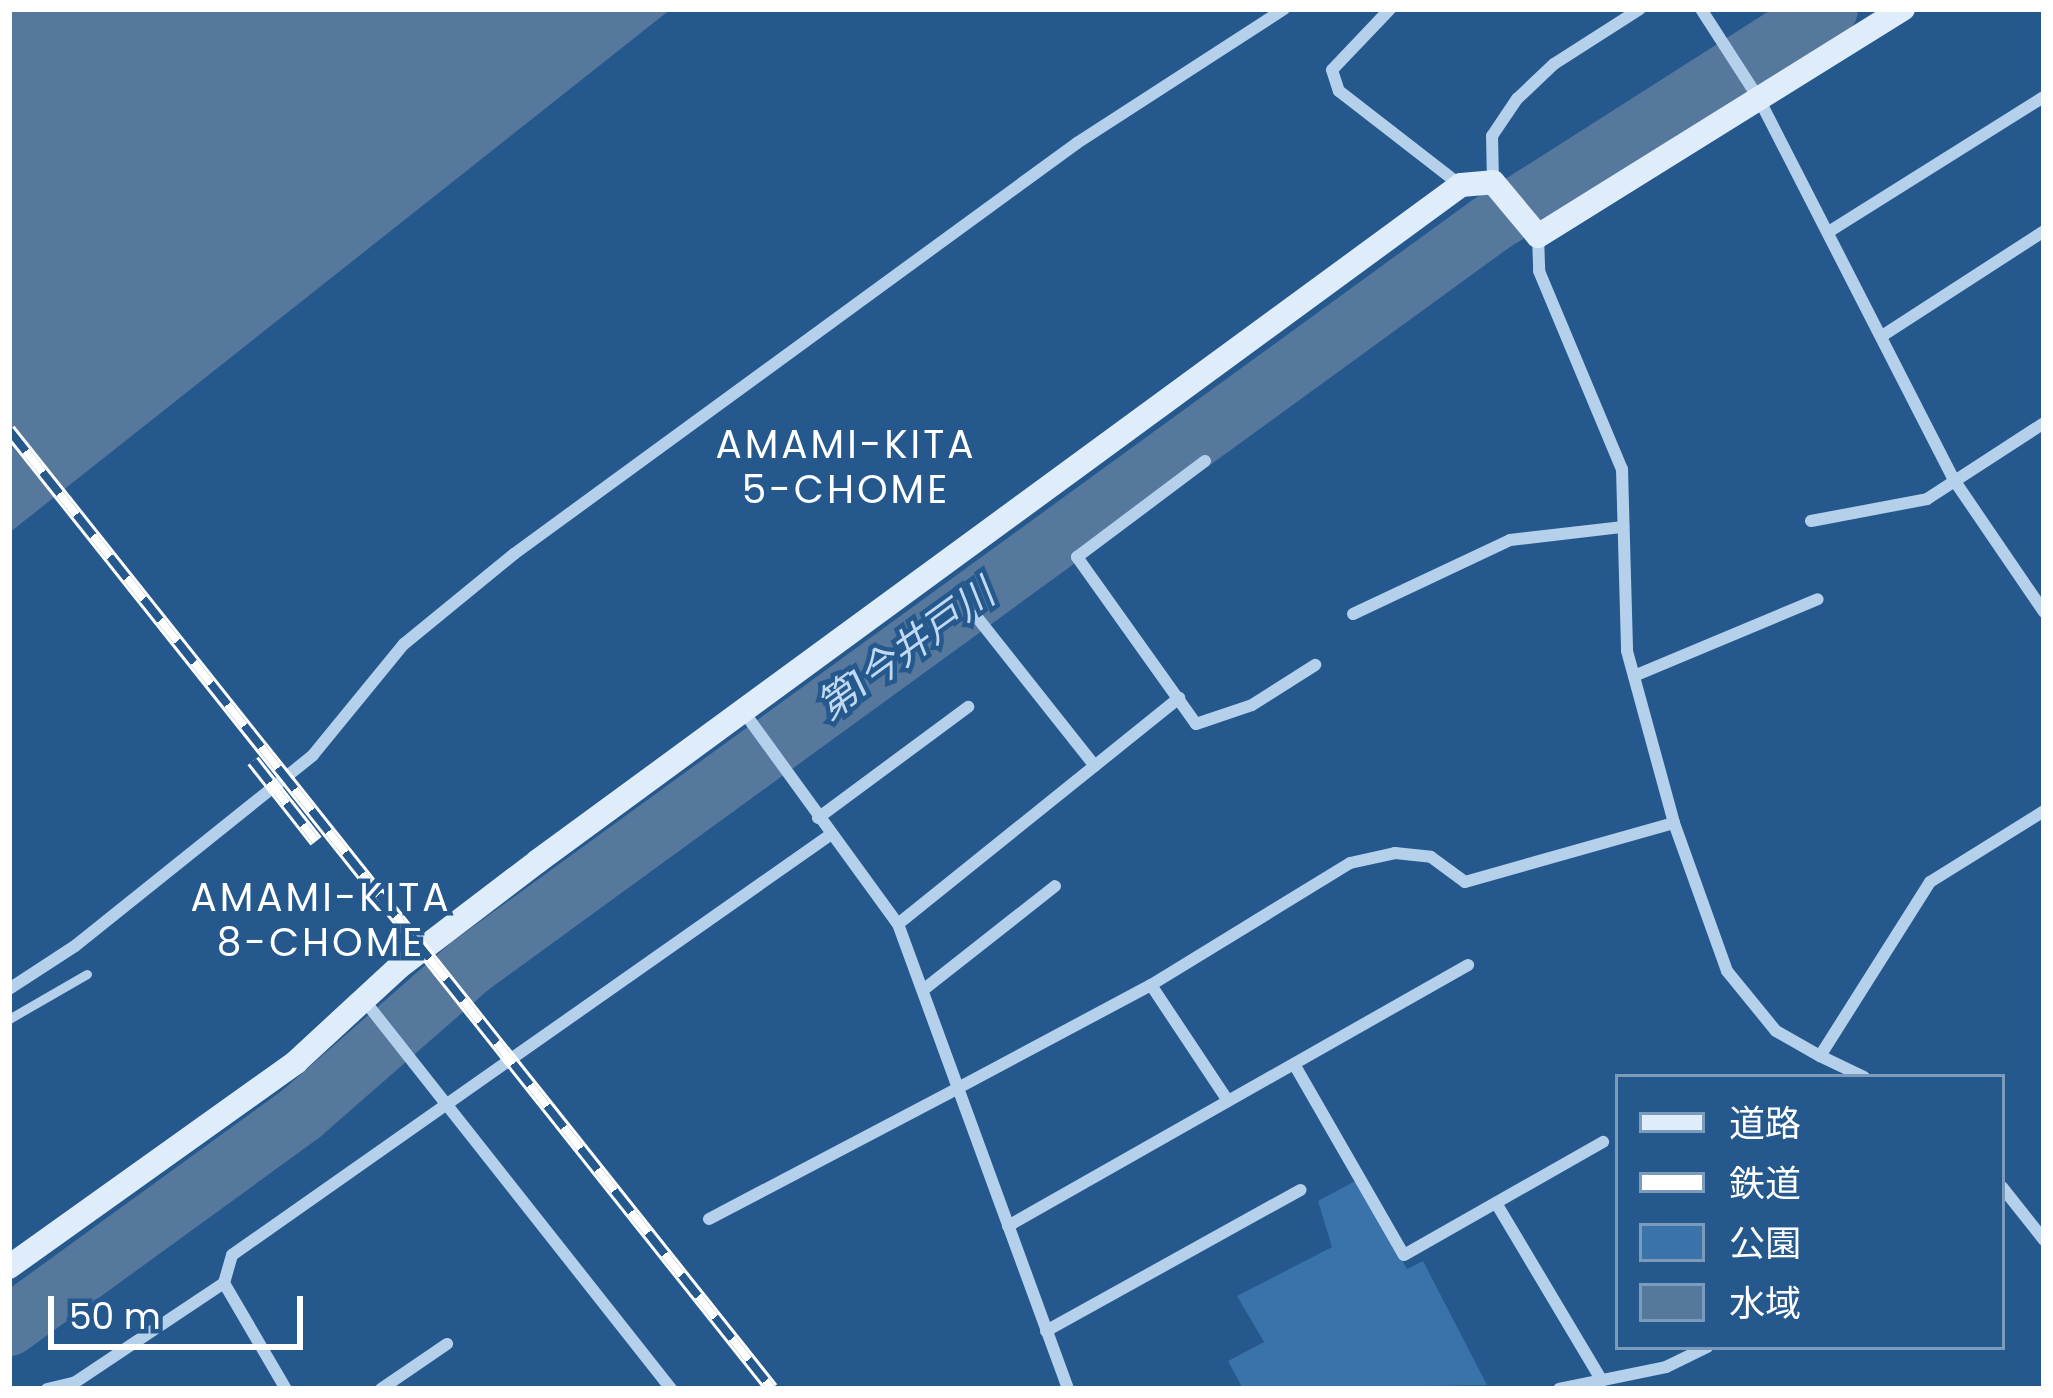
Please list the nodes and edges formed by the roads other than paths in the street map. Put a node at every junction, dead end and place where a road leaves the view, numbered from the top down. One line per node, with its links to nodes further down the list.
1 (1284, 9): 38 (street)
2 (1390, 9): 9 (street)
3 (1640, 9): 8 (street)
4 (1701, 9): 7 (street)
5 (1903, 9): 7 (street)
6 (2044, 97): 10 (street)
7 (1758, 98): 10 (street); 12 (street)
8 (1494, 183): 9 (street); 12 (street)
9 (1461, 185): 27 (street)
10 (1830, 231): 13 (street)
11 (2044, 231): 13 (street)
12 (1537, 235): 18 (street)
13 (1885, 334): 16 (street)
14 (2044, 424): 16 (street)
15 (1205, 461): 25 (street)
16 (1954, 480): 17 (street); 20 (street)
17 (1811, 521)
18 (1623, 527): 21 (street); 24 (street)
19 (1818, 599): 24 (street)
20 (2044, 612)
21 (1353, 614)
22 (976, 616): 28 (street)
23 (1315, 665): 25 (street)
24 (1634, 676): 31 (street)
25 (1179, 698): 28 (street)
26 (968, 707): 30 (street)
27 (753, 724): 30 (street); 40 (street)
28 (1095, 766): 34 (street)
29 (2044, 811): 42 (street)
30 (818, 818): 32 (street)
31 (1674, 823): 37 (street); 42 (street)
32 (830, 836): 34 (street); 47 (street)
33 (1055, 886): 39 (street)
34 (898, 923): 39 (street)
35 (1468, 965): 43 (street)
36 (87, 974): 41 (lane)
37 (1151, 985): 45 (street); 46 (street)
38 (9, 989)
39 (923, 990): 45 (street)
40 (371, 1010): 47 (street); 55 (street)
41 (9, 1018)
42 (1820, 1056): 44 (street)
43 (1294, 1064): 46 (street); 51 (street)
44 (1858, 1074)
45 (958, 1088): 52 (street); 53 (street)
46 (1228, 1100): 53 (street)
47 (445, 1110): 56 (street); 65 (street)
48 (1603, 1142): 51 (street)
49 (1300, 1190): 57 (street)
50 (2005, 1191): 54 (street)
51 (1496, 1203): 60 (street)
52 (709, 1219)
53 (1008, 1226): 57 (street)
54 (2044, 1240)
55 (9, 1267)
56 (224, 1283): 62 (street); 63 (street)
57 (1046, 1331): 66 (street)
58 (447, 1344): 64 (street)
59 (1701, 1350): 60 (street)
60 (1602, 1381): 61 (street)
61 (1578, 1386): 67 (street)
62 (47, 1389)
63 (286, 1389)
64 (381, 1389)
65 (671, 1389)
66 (1068, 1389)
67 (1558, 1389)

